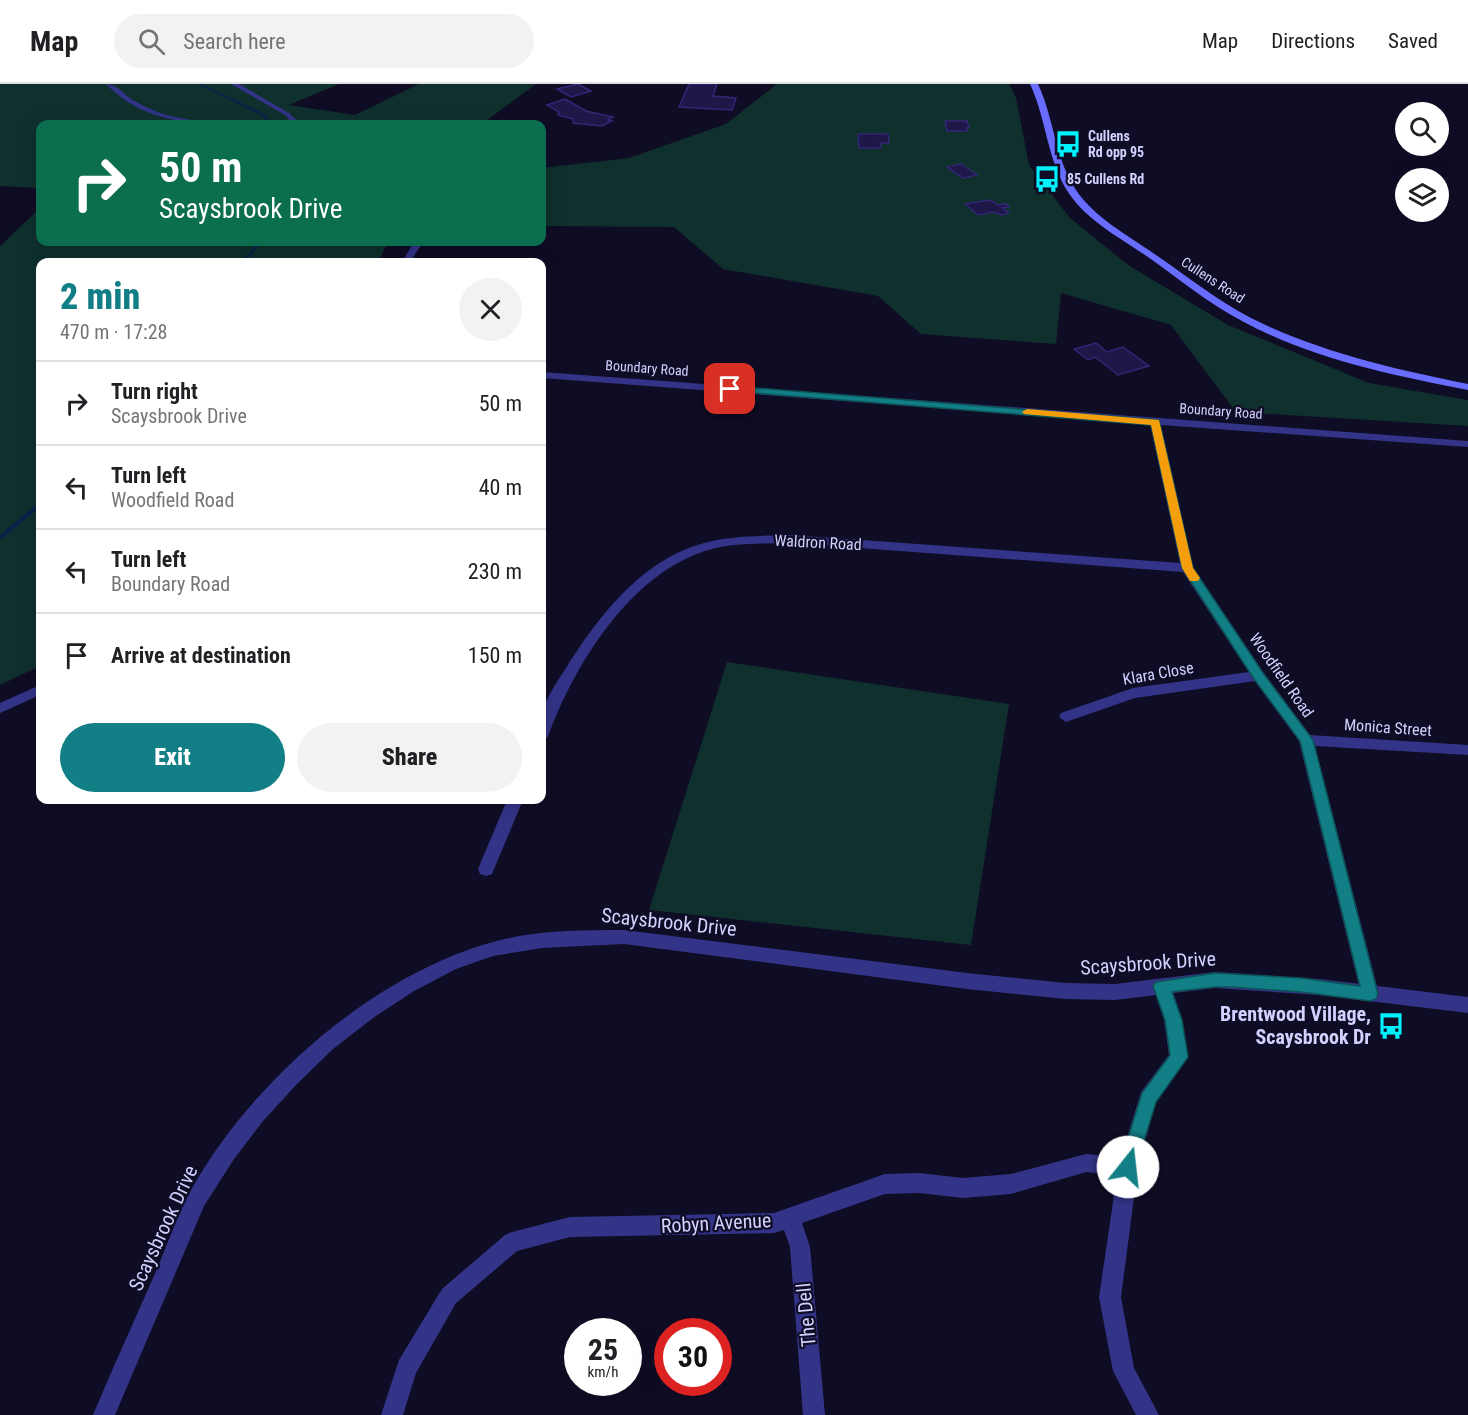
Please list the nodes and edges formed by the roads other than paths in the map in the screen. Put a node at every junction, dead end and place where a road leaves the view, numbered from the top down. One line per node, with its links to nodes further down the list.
1 (110, 84): 4 (lane)
2 (234, 84): 5 (lane)
3 (1034, 84): 7 (main road, Cullens Road)
4 (173, 120)
5 (293, 120)
6 (546, 375): 8 (street, Boundary Road)
7 (1468, 387)
8 (1155, 422): 9 (street, Boundary Road); 10 (street, Woodfield Road)
9 (1468, 444)
10 (1187, 568): 11 (street, Woodfield Road); 15 (street, Waldron Road)
11 (1259, 676): 14 (street, Klara Close); 16 (street, Woodfield Road)
12 (36, 692): 13 (lane)
13 (0, 708)
14 (1066, 717)
15 (546, 725)
16 (1306, 740): 17 (street, Monica Street); 21 (street, Woodfield Road)
17 (1468, 750)
18 (513, 804): 19 (street)
19 (486, 869)
20 (1161, 986): 21 (street, Scaysbrook Drive); 23 (street); 25 (street, Scaysbrook Drive)
21 (1370, 994): 22 (street, Scaysbrook Drive)
22 (1468, 1005)
23 (1128, 1167): 24 (street, Robyn Avenue); 28 (street)
24 (790, 1217): 26 (street, Robyn Avenue); 27 (street, The Dell)
25 (104, 1415)
26 (392, 1415)
27 (814, 1415)
28 (1148, 1415)

